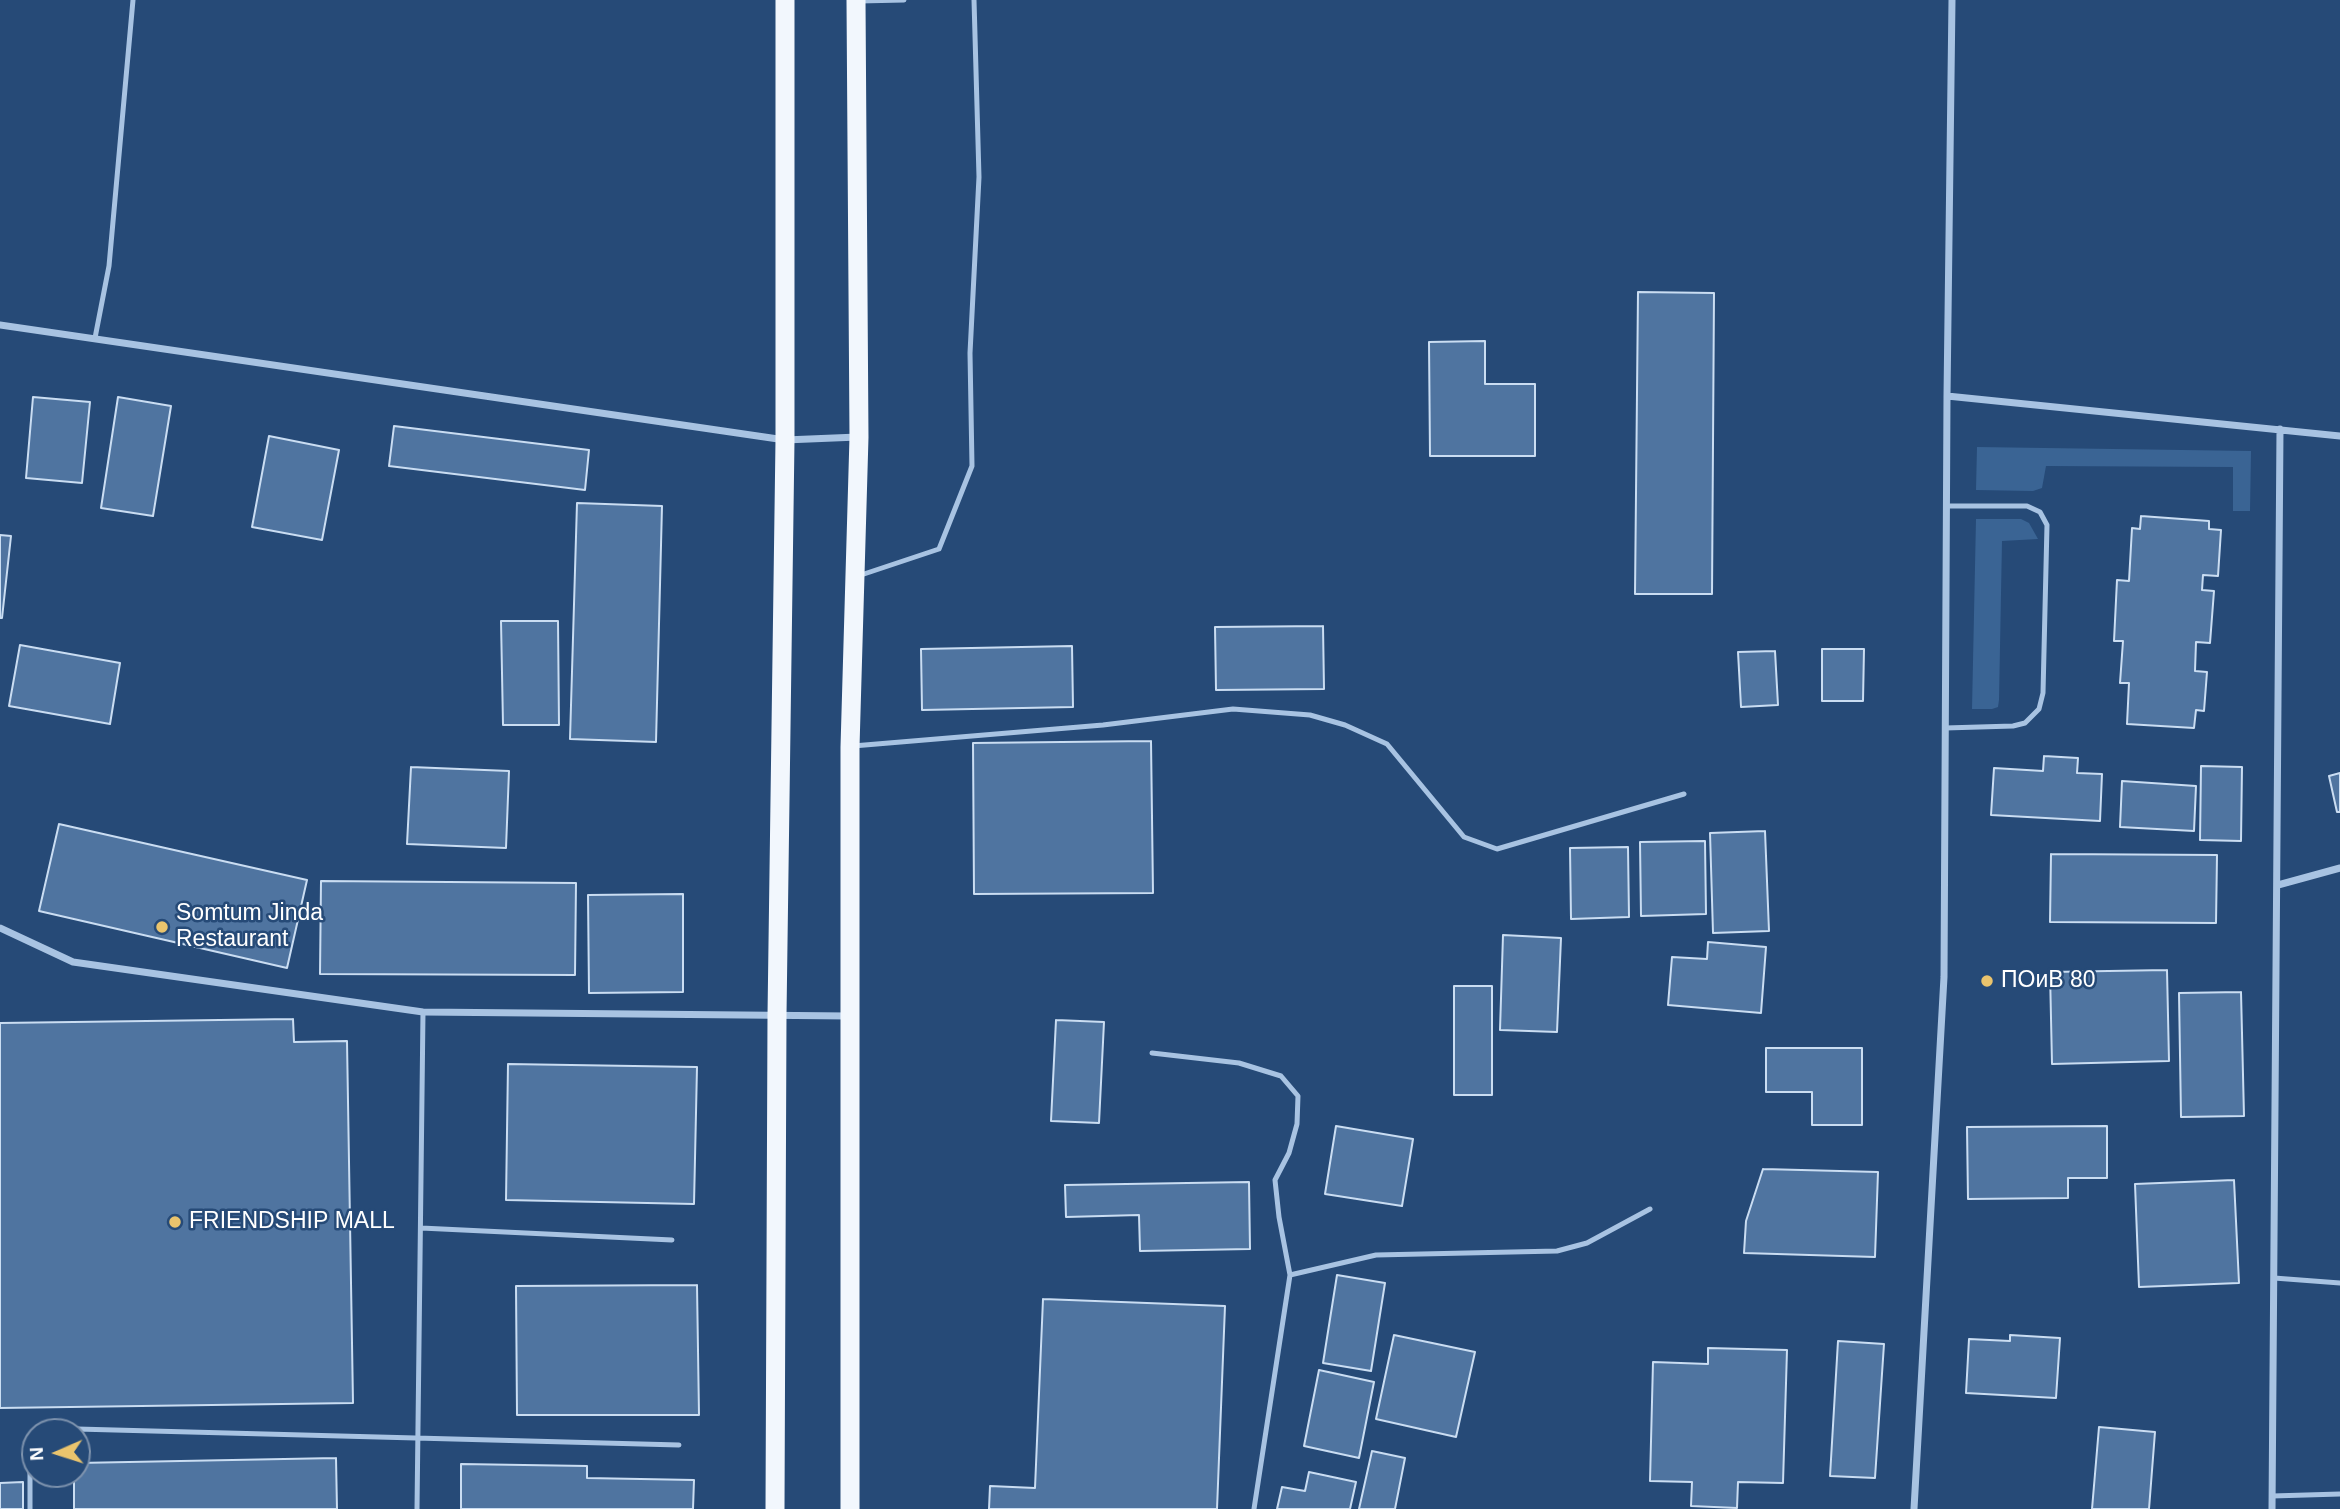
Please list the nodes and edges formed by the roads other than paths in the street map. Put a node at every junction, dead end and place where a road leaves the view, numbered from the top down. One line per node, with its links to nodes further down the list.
1 (133, 0): 8 (lane)
2 (785, 0): 13 (highway)
3 (904, 0): 6 (lane)
4 (974, 0): 15 (lane)
5 (1952, 0): 9 (street)
6 (856, 1): 12 (highway)
7 (0, 325): 8 (street)
8 (95, 338): 13 (street)
9 (1947, 396): 10 (street); 14 (street)
10 (2280, 429): 11 (street); 20 (street)
11 (2340, 436)
12 (859, 437): 13 (street); 15 (highway)
13 (785, 440): 23 (highway)
14 (1946, 506): 16 (street); 16 (lane)
15 (855, 577): 17 (highway)
16 (1945, 728): 43 (street)
17 (850, 747): 18 (lane); 24 (highway)
18 (1684, 794)
19 (2340, 868): 20 (street)
20 (2278, 885): 30 (street)
21 (0, 928): 22 (street)
22 (423, 1012): 23 (street); 27 (lane)
23 (777, 1015): 24 (street); 40 (highway)
24 (849, 1016): 41 (highway)
25 (1152, 1053): 29 (lane)
26 (1650, 1209): 29 (lane)
27 (421, 1228): 28 (lane); 33 (lane)
28 (672, 1240)
29 (1290, 1275): 42 (lane)
30 (2274, 1278): 31 (lane); 37 (street)
31 (2340, 1283)
32 (91, 1429): 33 (lane)
33 (418, 1438): 34 (lane); 39 (lane)
34 (679, 1446)
35 (30, 1488): 38 (lane)
36 (2340, 1494): 37 (lane)
37 (2272, 1496): 44 (street)
38 (30, 1509)
39 (418, 1509)
40 (775, 1509)
41 (850, 1509)
42 (1254, 1509)
43 (1914, 1509)
44 (2272, 1509)

